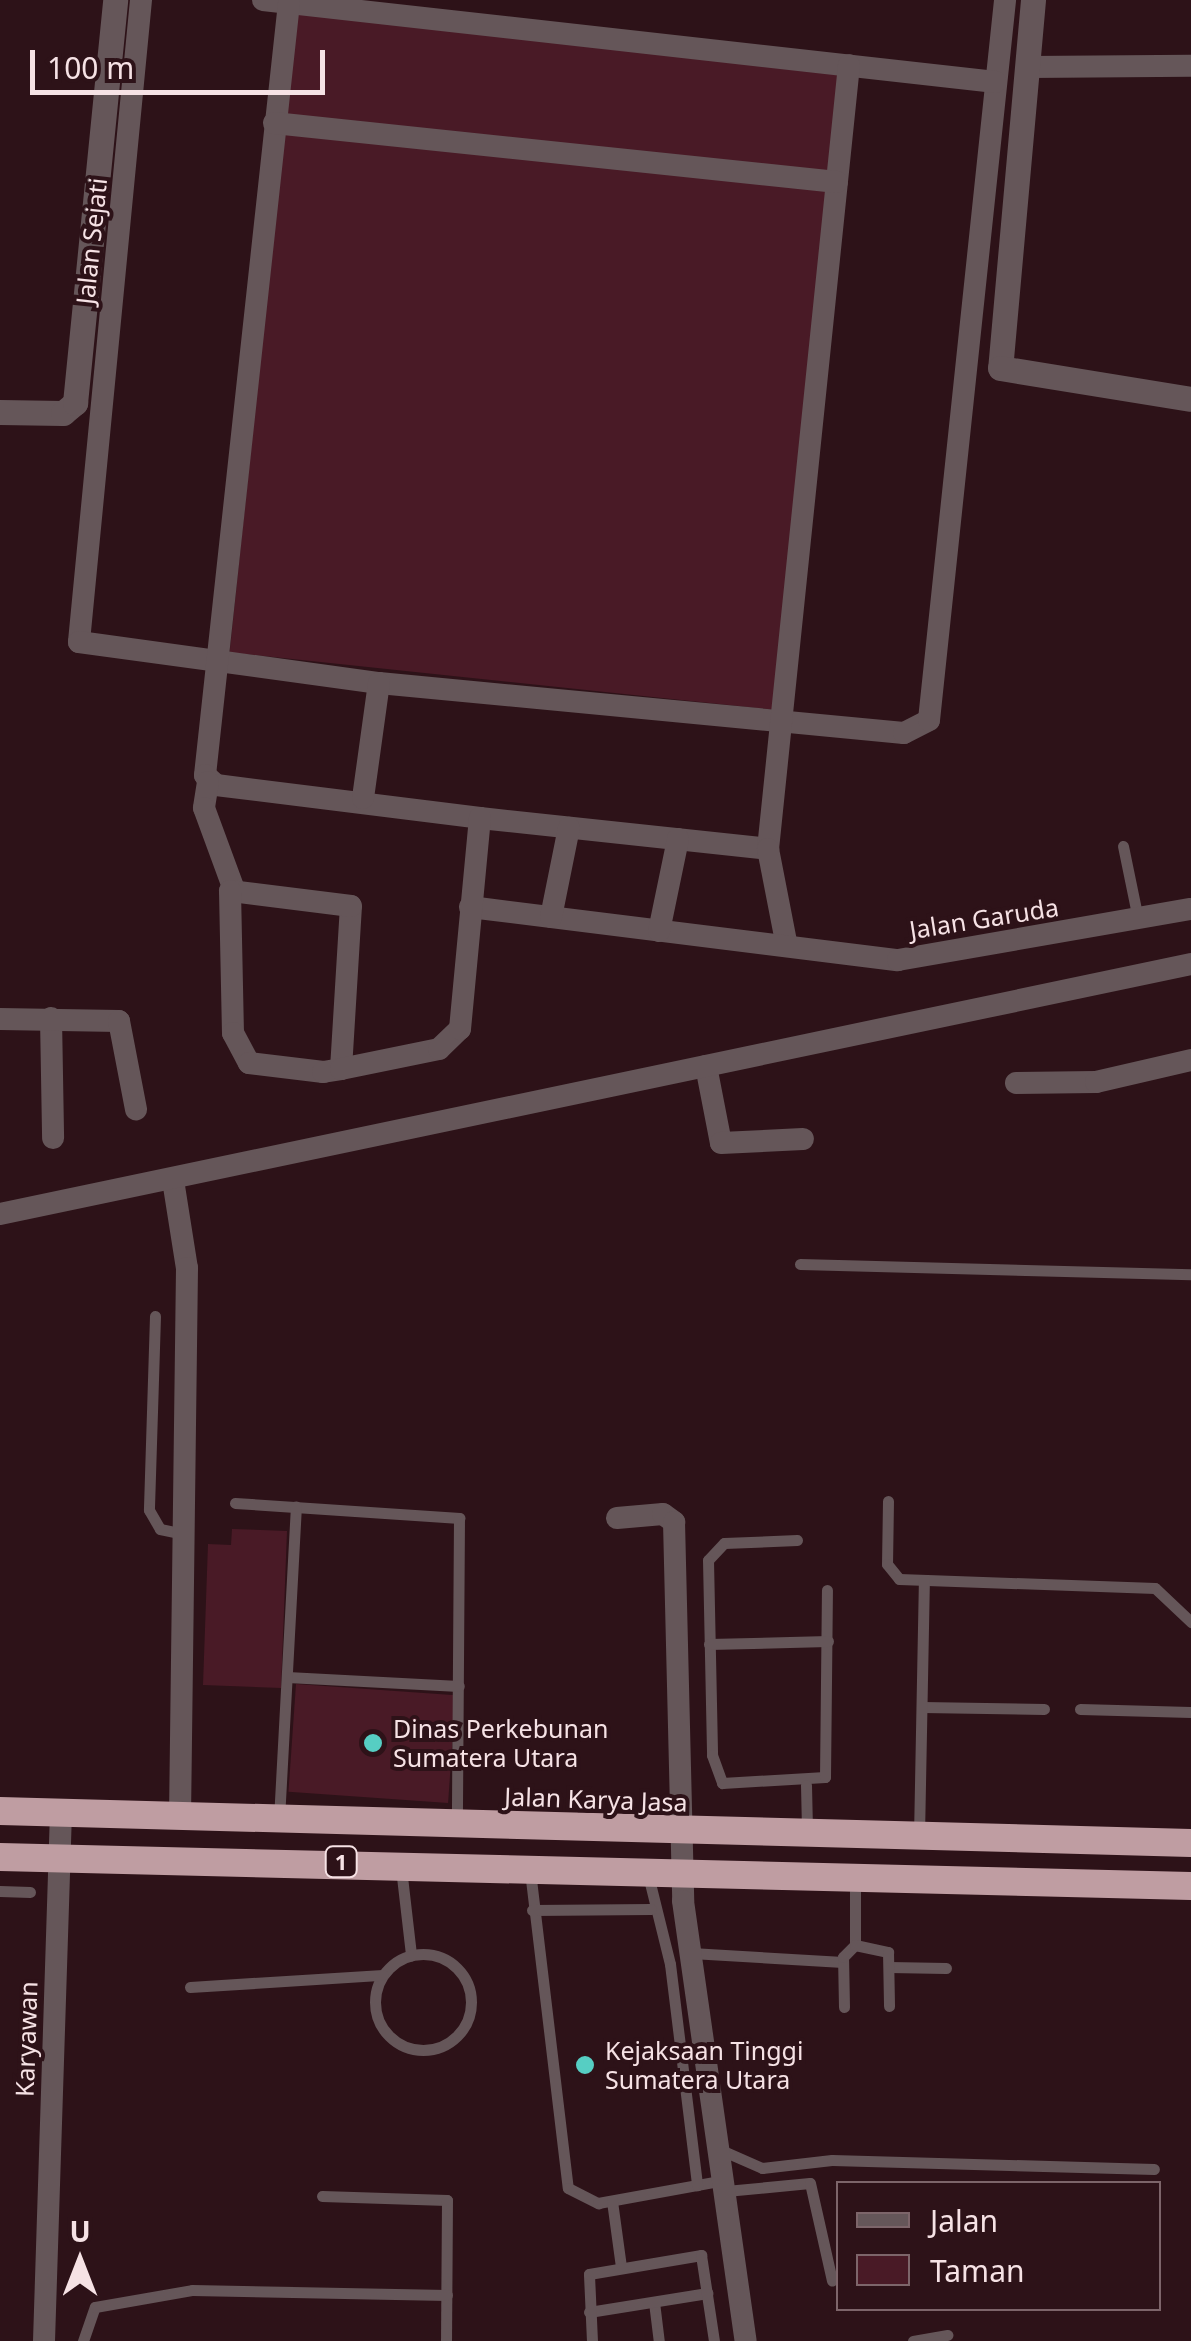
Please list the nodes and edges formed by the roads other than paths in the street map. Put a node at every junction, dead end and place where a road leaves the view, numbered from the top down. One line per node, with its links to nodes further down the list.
1 (115, 0): 14 (street, Jalan Sejati)
2 (141, 0): 15 (street)
3 (262, 0): 6 (street)
4 (1005, 0): 10 (street)
5 (1033, 0): 9 (street)
6 (288, 3): 7 (street); 11 (street)
7 (849, 65): 10 (street); 12 (street)
8 (1191, 66): 9 (street)
9 (1028, 67): 13 (street)
10 (995, 82): 17 (street)
11 (274, 123): 12 (street); 15 (street)
12 (837, 182): 17 (street)
13 (1191, 399)
14 (0, 412)
15 (215, 663): 16 (street); 18 (street)
16 (380, 683): 17 (street); 19 (street)
17 (785, 722): 24 (street)
18 (208, 782): 19 (street); 25 (street)
19 (363, 798): 20 (street)
20 (480, 818): 21 (street); 26 (street)
21 (569, 828): 22 (street); 28 (street)
22 (678, 839): 24 (street); 30 (street)
23 (1123, 846): 29 (lane)
24 (768, 849): 31 (street)
25 (233, 887): 37 (street); 37 (street)
26 (470, 907): 28 (street, Jalan Garuda); 37 (street)
27 (1191, 909): 29 (street, Jalan Garuda)
28 (551, 917): 30 (street, Jalan Garuda)
29 (1138, 919): 31 (street, Jalan Garuda)
30 (659, 931): 31 (street, Jalan Garuda)
31 (786, 942)
32 (1191, 964): 36 (street)
33 (51, 1018): 34 (street); 39 (street); 40 (street)
34 (0, 1019)
35 (1191, 1060): 38 (street)
36 (706, 1066): 41 (street); 42 (street)
37 (341, 1069)
38 (1016, 1083)
39 (136, 1109)
40 (53, 1138)
41 (803, 1138)
42 (173, 1180): 43 (street); 51 (street)
43 (0, 1214)
44 (800, 1264): 45 (lane)
45 (1191, 1274)
46 (155, 1316): 51 (lane)
47 (888, 1500): 53 (lane)
48 (234, 1503): 49 (lane)
49 (296, 1506): 58 (lane); 59 (lane)
50 (617, 1518): 70 (street)
51 (184, 1534): 67 (street)
52 (797, 1540): 57 (lane)
53 (924, 1580): 55 (lane); 60 (lane)
54 (827, 1590): 56 (lane)
55 (1191, 1622)
56 (828, 1641): 57 (lane); 64 (lane)
57 (709, 1644): 64 (lane)
58 (287, 1677): 59 (lane); 68 (lane)
59 (458, 1686): 69 (lane)
60 (922, 1707): 61 (lane); 72 (lane)
61 (1044, 1709)
62 (1080, 1709): 63 (lane)
63 (1191, 1712)
64 (806, 1784): 71 (lane)
65 (0, 1811): 66 (highway, Jalan Karya Jasa / 1)
66 (62, 1813): 67 (highway, Jalan Karya Jasa / 1); 75 (street, Karyawan)
67 (180, 1817): 68 (highway, Jalan Karya Jasa / 1)
68 (279, 1819): 69 (highway, Jalan Karya Jasa / 1)
69 (457, 1825): 70 (highway, Jalan Karya Jasa / 1)
70 (680, 1832): 71 (highway, Jalan Karya Jasa / 1); 79 (street)
71 (808, 1834): 72 (highway, Jalan Karya Jasa / 1)
72 (919, 1836): 73 (highway, Jalan Karya Jasa / 1)
73 (1191, 1844)
74 (0, 1857): 75 (highway, 1)
75 (61, 1858): 76 (highway, 1); 109 (street, Karyawan)
76 (401, 1863): 77 (highway, 1); 88 (lane)
77 (530, 1867): 78 (highway, 1); 85 (lane)
78 (648, 1872): 79 (highway, 1); 84 (lane)
79 (682, 1872): 80 (highway, 1); 87 (street)
80 (855, 1879): 81 (highway, 1); 86 (lane)
81 (1191, 1886)
82 (0, 1891): 83 (lane)
83 (30, 1892)
84 (652, 1908): 85 (lane); 98 (lane)
85 (532, 1910): 101 (lane)
86 (855, 1945): 89 (lane); 90 (lane)
87 (691, 1954): 89 (lane); 96 (street)
88 (411, 1956): 92 (lane); 92 (lane)
89 (842, 1962): 95 (lane)
90 (889, 1967): 91 (lane); 94 (lane)
91 (946, 1968)
92 (383, 1975): 93 (lane)
93 (190, 1987)
94 (889, 2006)
95 (844, 2007)
96 (721, 2150): 97 (lane); 99 (street)
97 (1154, 2170)
98 (697, 2185): 99 (lane); 101 (lane)
99 (725, 2186): 103 (lane); 115 (street)
100 (322, 2196): 105 (lane)
101 (612, 2201): 102 (lane)
102 (621, 2267): 104 (lane); 107 (lane)
103 (832, 2281)
104 (707, 2293): 106 (lane); 114 (lane)
105 (447, 2295): 110 (lane); 111 (lane)
106 (654, 2302): 107 (lane); 113 (lane)
107 (589, 2312): 112 (lane)
108 (947, 2335): 116 (lane)
109 (44, 2341)
110 (83, 2341)
111 (446, 2341)
112 (592, 2341)
113 (659, 2341)
114 (714, 2341)
115 (746, 2341)
116 (913, 2341)

